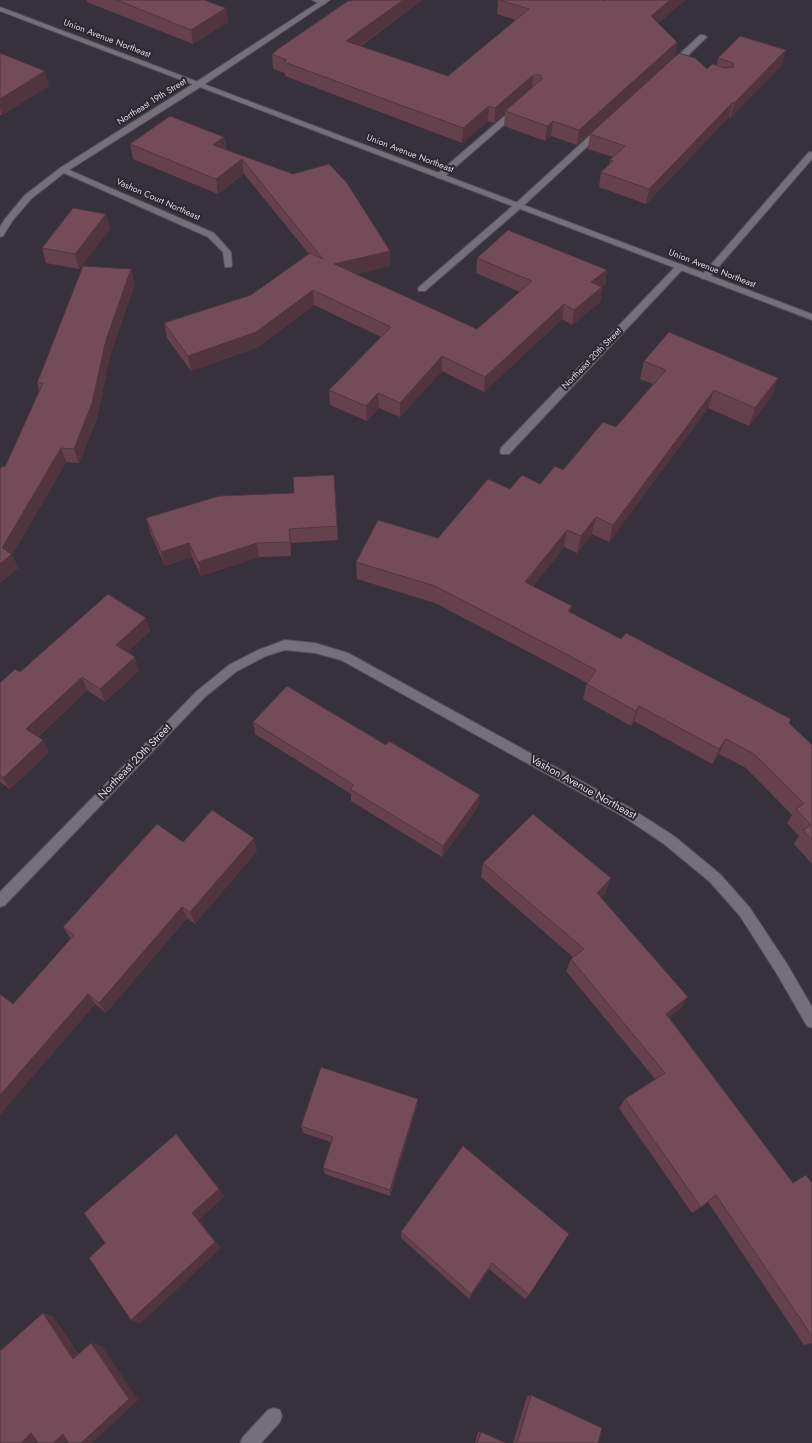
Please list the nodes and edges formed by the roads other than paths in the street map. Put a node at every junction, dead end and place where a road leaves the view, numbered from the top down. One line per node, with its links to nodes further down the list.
1 (315, 0): 2 (street)
2 (325, 1): 6 (street, Northeast 19th Street)
3 (0, 9): 6 (street, Union Avenue Northeast)
4 (703, 37): 5 (street)
5 (675, 65)
6 (199, 84): 10 (street, Northeast 19th Street); 11 (street, Union Avenue Northeast)
7 (524, 104): 11 (street)
8 (605, 126): 12 (street)
9 (812, 154): 16 (street)
10 (64, 170): 13 (street, Northeast 19th Street); 14 (street, Vashon Court Northeast)
11 (440, 176): 12 (street, Union Avenue Northeast)
12 (518, 206): 15 (street, Union Avenue Northeast); 17 (street)
13 (0, 234)
14 (228, 265)
15 (680, 267): 16 (street, Union Avenue Northeast); 19 (street, Northeast 20th Street)
16 (705, 277): 18 (street, Union Avenue Northeast)
17 (422, 289)
18 (812, 317)
19 (505, 451)
20 (285, 644): 21 (street, Northeast 20th Street); 22 (street, Vashon Avenue Northeast)
21 (0, 901)
22 (812, 1021)
23 (274, 1416): 24 (street)
24 (248, 1443)

